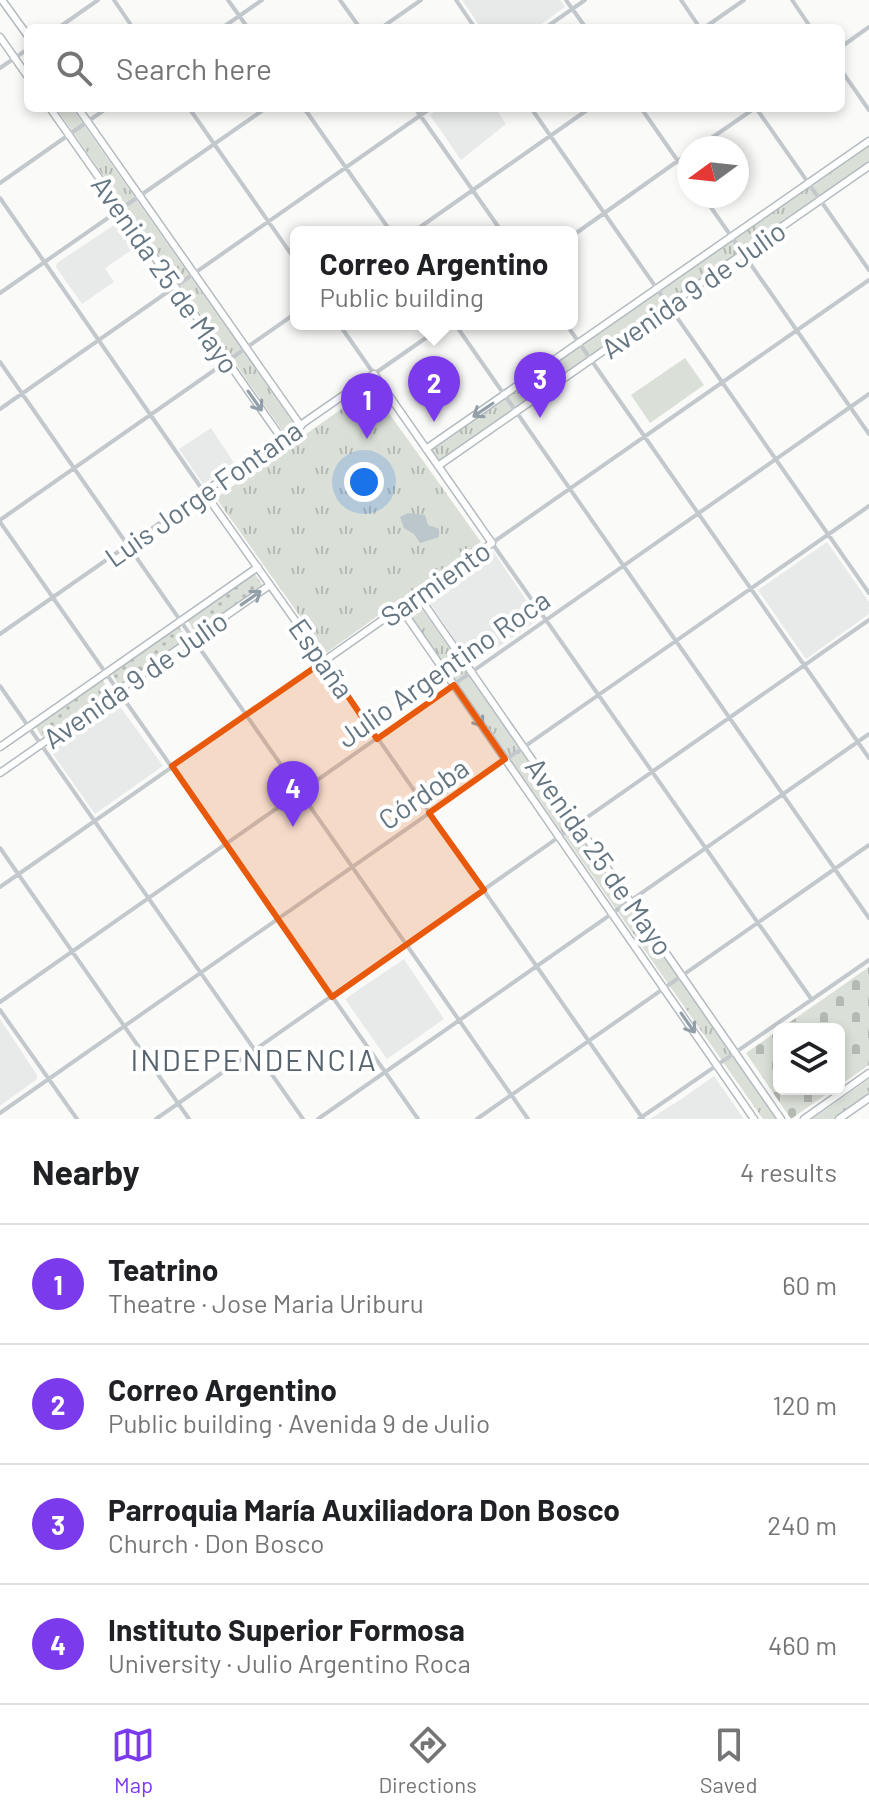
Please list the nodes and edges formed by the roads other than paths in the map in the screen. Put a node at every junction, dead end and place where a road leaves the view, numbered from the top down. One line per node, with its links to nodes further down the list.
1 (2, 0): 29 (main road)
2 (98, 0): 16 (street)
3 (114, 0): 17 (street)
4 (228, 0): 15 (street)
5 (262, 0): 15 (street)
6 (340, 0): 20 (street)
7 (421, 0): 21 (street)
8 (456, 0): 22 (street)
9 (566, 0): 14 (street)
10 (585, 0): 14 (street)
11 (681, 0): 25 (street)
12 (744, 0): 26 (street)
13 (792, 0): 27 (street)
14 (572, 9): 23 (street); 24 (street)
15 (240, 16): 18 (street); 19 (street)
16 (64, 24)
17 (130, 24)
18 (228, 24)
19 (245, 24)
20 (357, 24)
21 (387, 24)
22 (472, 24)
23 (551, 24)
24 (583, 24)
25 (699, 24)
26 (708, 24)
27 (808, 24)
28 (869, 27): 31 (street)
29 (24, 30)
30 (0, 37): 33 (main road)
31 (845, 44)
32 (24, 52): 33 (street)
33 (15, 58): 34 (street); 35 (main road)
34 (0, 68)
35 (24, 71)
36 (845, 76): 37 (street)
37 (869, 110)
38 (53, 112): 53 (main road, Avenida 25 de Mayo)
39 (81, 112): 52 (main road, Avenida 25 de Mayo)
40 (102, 112): 52 (street)
41 (192, 112): 57 (street)
42 (260, 112): 57 (street)
43 (307, 112): 61 (street)
44 (418, 112): 51 (street)
45 (425, 112): 51 (street)
46 (534, 112): 54 (street)
47 (584, 112): 54 (street)
48 (644, 112): 58 (street)
49 (749, 112): 55 (street)
50 (758, 112): 63 (street)
51 (420, 115): 61 (street); 64 (street)
52 (88, 122): 53 (street); 65 (main road, Avenida 25 de Mayo)
53 (69, 135): 62 (street); 69 (main road, Avenida 25 de Mayo)
54 (550, 136): 64 (street); 70 (street)
55 (714, 136)
56 (869, 141): 63 (main road, Avenida 9 de Julio)
57 (215, 144): 65 (street); 71 (street)
58 (677, 160)
59 (677, 162): 70 (street)
60 (869, 166): 67 (main road, Avenida 9 de Julio)
61 (346, 168): 71 (street); 72 (street)
62 (0, 183)
63 (809, 184): 67 (street); 76 (main road, Avenida 9 de Julio)
64 (473, 189): 73 (street); 74 (street)
65 (140, 196): 69 (street); 81 (main road, Avenida 25 de Mayo)
66 (0, 198): 79 (street, España)
67 (820, 200): 78 (main road, Avenida 9 de Julio); 80 (street)
68 (711, 208): 76 (street)
69 (121, 210): 79 (street); 83 (main road, Avenida 25 de Mayo)
70 (604, 213): 75 (street); 84 (street)
71 (268, 222): 77 (street); 81 (street)
72 (387, 226)
73 (421, 226)
74 (498, 226)
75 (578, 232)
76 (732, 238): 78 (street); 84 (main road, Avenida 9 de Julio)
77 (290, 253)
78 (743, 253): 86 (main road, Avenida 9 de Julio); 92 (street)
79 (45, 262): 85 (street); 93 (street, España)
80 (869, 270)
81 (194, 273): 83 (street); 95 (main road, Avenida 25 de Mayo)
82 (869, 280): 92 (street, Sarmiento)
83 (175, 287): 93 (street); 97 (main road, Avenida 25 de Mayo)
84 (657, 290): 86 (street); 94 (main road, Avenida 9 de Julio)
85 (0, 293)
86 (669, 306): 96 (main road, Avenida 9 de Julio); 100 (street)
87 (290, 317): 95 (street)
88 (343, 330): 99 (street)
89 (437, 330): 99 (street, Luis Jorge Fontana)
90 (459, 330): 103 (street)
91 (570, 330): 94 (street)
92 (796, 330): 100 (street, Sarmiento); 104 (street)
93 (99, 340): 101 (street); 107 (street, España)
94 (580, 343): 96 (street); 103 (main road, Avenida 9 de Julio)
95 (246, 348): 97 (street); 108 (main road, Avenida 25 de Mayo)
96 (590, 360): 106 (main road, Avenida 9 de Julio); 110 (street)
97 (227, 361): 107 (street); 111 (main road, Avenida 25 de Mayo, one-way to 111)
98 (0, 362): 101 (street)
99 (374, 374): 108 (main road, Luis Jorge Fontana); 112 (main road)
100 (722, 383): 110 (street, Sarmiento); 113 (street)
101 (22, 393): 105 (street); 115 (street)
102 (869, 394): 104 (street, Julio Argentino Roca)
103 (505, 396): 106 (street); 112 (main road, Avenida 9 de Julio, one-way to 112)
104 (850, 407): 109 (street); 113 (street, Julio Argentino Roca)
105 (0, 409)
106 (516, 411): 114 (main road, Avenida 9 de Julio); 116 (street)
107 (151, 414): 115 (street); 117 (street, España)
108 (301, 426): 111 (main road, Luis Jorge Fontana)
109 (869, 434)
110 (644, 436): 116 (street, Sarmiento); 119 (street)
111 (282, 439): 117 (main road, Luis Jorge Fontana)
112 (426, 449): 114 (main road)
113 (776, 460): 119 (street, Julio Argentino Roca); 121 (street)
114 (438, 466): 122 (main road)
115 (74, 467): 120 (street); 123 (street)
116 (570, 489): 122 (street, Sarmiento); 124 (street)
117 (204, 492): 123 (street, Luis Jorge Fontana); 125 (main road, España)
118 (869, 506): 121 (street, Córdoba)
119 (699, 514): 124 (street, Julio Argentino Roca); 127 (street)
120 (0, 521): 130 (street)
121 (829, 535): 127 (street, Córdoba); 128 (street)
122 (492, 543): 129 (main road, Sarmiento); 132 (street)
123 (127, 545): 130 (street, Luis Jorge Fontana); 134 (street)
124 (625, 566): 132 (street, Julio Argentino Roca); 137 (street)
125 (258, 567): 126 (main road, España); 134 (main road, Avenida 9 de Julio)
126 (270, 585): 136 (main road, Avenida 9 de Julio, one-way to 126); 138 (main road, España)
127 (751, 588): 137 (street, Córdoba); 139 (street)
128 (869, 593)
129 (418, 595): 131 (main road, Sarmiento); 140 (main road, Avenida 25 de Mayo)
130 (53, 598): 135 (street, Luis Jorge Fontana); 141 (street)
131 (400, 607): 138 (main road, Sarmiento); 142 (main road, Avenida 25 de Mayo)
132 (547, 620): 140 (street, Julio Argentino Roca); 145 (street)
133 (869, 620): 139 (street)
134 (181, 621): 136 (street); 141 (main road, Avenida 9 de Julio)
135 (0, 634)
136 (193, 639): 144 (main road, Avenida 9 de Julio); 146 (street)
137 (677, 641): 145 (street, Córdoba); 147 (street)
138 (324, 661): 146 (street, Sarmiento); 150 (street, España)
139 (805, 666): 147 (street); 151 (street)
140 (472, 672): 142 (street, Julio Argentino Roca); 153 (main road, Avenida 25 de Mayo)
141 (106, 673): 144 (street); 148 (main road, Avenida 9 de Julio)
142 (454, 685): 150 (street, Julio Argentino Roca); 156 (main road, Avenida 25 de Mayo, one-way to 156)
143 (0, 686): 148 (street)
144 (118, 691): 152 (main road, Avenida 9 de Julio); 157 (street)
145 (599, 695): 153 (street, Córdoba); 158 (street)
146 (246, 715): 157 (street, Sarmiento); 160 (street)
147 (731, 718): 158 (street); 161 (street)
148 (29, 727): 152 (street); 154 (main road, Avenida 9 de Julio)
149 (869, 734): 151 (street)
150 (377, 739): 160 (street, Julio Argentino Roca); 162 (street, España)
151 (858, 742): 155 (street); 161 (street)
152 (41, 744): 159 (main road, Avenida 9 de Julio); 163 (street)
153 (524, 746): 156 (street, Córdoba); 164 (main road, Avenida 25 de Mayo)
154 (0, 747)
155 (869, 758)
156 (505, 759): 162 (street, Córdoba); 165 (main road, Avenida 25 de Mayo)
157 (172, 766): 163 (street, Sarmiento); 166 (street)
158 (653, 772): 164 (street); 169 (street)
159 (0, 773)
160 (300, 792): 166 (street, Julio Argentino Roca); 170 (street)
161 (783, 794): 169 (street); 171 (street)
162 (429, 813): 170 (street, Córdoba); 174 (street, España)
163 (95, 821): 172 (street, Sarmiento); 175 (street)
164 (578, 824): 165 (street); 176 (main road, Avenida 25 de Mayo)
165 (559, 837): 174 (street); 177 (main road, Avenida 25 de Mayo)
166 (226, 844): 175 (street, Julio Argentino Roca); 179 (street)
167 (869, 845): 171 (street)
168 (0, 848): 172 (street)
169 (706, 848): 176 (street); 180 (street)
170 (352, 866): 179 (street, Córdoba); 181 (street)
171 (835, 869): 178 (street); 180 (street)
172 (18, 874): 173 (street, Sarmiento); 182 (street)
173 (0, 887)
174 (484, 890): 181 (street); 184 (street, España)
175 (149, 898): 182 (street, Julio Argentino Roca); 185 (street)
176 (631, 901): 177 (street); 186 (main road, Avenida 25 de Mayo)
177 (612, 913): 184 (street); 187 (main road, Avenida 25 de Mayo)
178 (869, 918)
179 (278, 919): 185 (street, Córdoba); 188 (street)
180 (757, 923): 186 (street); 189 (street)
181 (407, 944): 188 (street); 192 (street)
182 (72, 951): 190 (street, Julio Argentino Roca); 193 (street)
183 (869, 960): 189 (street)
184 (536, 966): 192 (street); 194 (street, España)
185 (201, 973): 193 (street, Córdoba); 195 (street)
186 (682, 975): 187 (street); 196 (main road, Avenida 25 de Mayo)
187 (664, 988): 194 (street); 197 (main road, Avenida 25 de Mayo, one-way to 197)
188 (332, 997): 195 (street); 198 (street)
189 (812, 1000): 196 (street)
190 (0, 1002)
191 (0, 1010): 200 (street)
192 (459, 1020): 198 (street); 202 (street)
193 (124, 1026): 200 (street, Córdoba); 204 (street)
194 (588, 1041): 202 (street); 206 (street, España)
195 (254, 1050): 204 (street); 210 (street)
196 (735, 1052): 197 (street); 216 (main road, Avenida 25 de Mayo)
197 (717, 1065): 206 (street); 215 (main road, Avenida 25 de Mayo)
198 (385, 1072): 211 (street); 212 (street)
199 (866, 1075): 201 (street); 217 (main road)
200 (48, 1079): 205 (street, Córdoba); 207 (street)
201 (869, 1085)
202 (511, 1096): 213 (street); 214 (street)
203 (869, 1098): 218 (main road)
204 (178, 1104): 208 (street); 209 (street)
205 (0, 1113)
206 (642, 1118)
207 (77, 1119)
208 (156, 1119)
209 (189, 1119)
210 (303, 1119)
211 (318, 1119)
212 (418, 1119)
213 (477, 1119)
214 (528, 1119)
215 (754, 1119)
216 (781, 1119)
217 (804, 1119)
218 (839, 1119)

